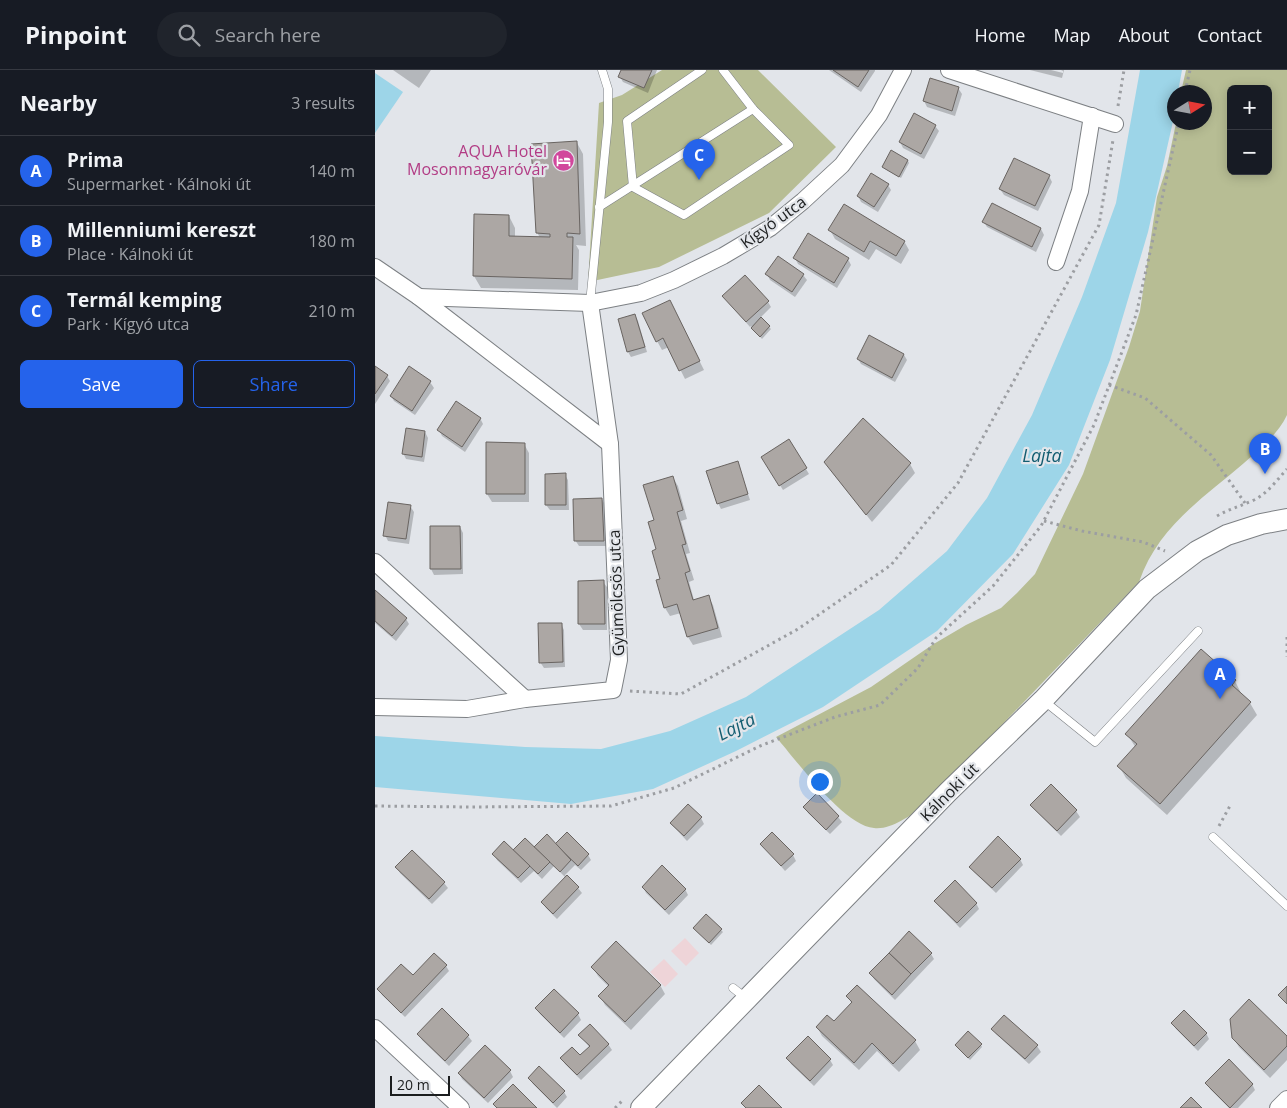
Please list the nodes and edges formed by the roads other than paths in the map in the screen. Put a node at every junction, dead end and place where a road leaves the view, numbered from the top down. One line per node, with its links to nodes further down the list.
1 (602, 70): 10 (lane)
2 (702, 70): 9 (lane)
3 (723, 70): 6 (lane)
4 (903, 70): 14 (street, Kígyó utca)
5 (949, 70): 7 (street)
6 (753, 109): 9 (lane); 9 (lane)
7 (1092, 116): 8 (street); 11 (street)
8 (1115, 124)
9 (633, 187): 10 (lane)
10 (599, 207): 14 (lane)
11 (1056, 262)
12 (375, 267): 13 (street)
13 (419, 297): 14 (street, Kígyó utca); 15 (street)
14 (590, 304): 15 (street)
15 (610, 444): 19 (street, Gyümölcsös utca)
16 (1287, 519): 20 (street, Kálnoki út)
17 (375, 562): 19 (street)
18 (1198, 631): 20 (lane)
19 (525, 699): 21 (street)
20 (1043, 700): 27 (street, Kálnoki út)
21 (375, 707)
22 (1213, 837): 23 (lane)
23 (1287, 906)
24 (375, 1028): 26 (street)
25 (1287, 1099): 28 (street)
26 (461, 1108)
27 (641, 1108)
28 (1278, 1108)

